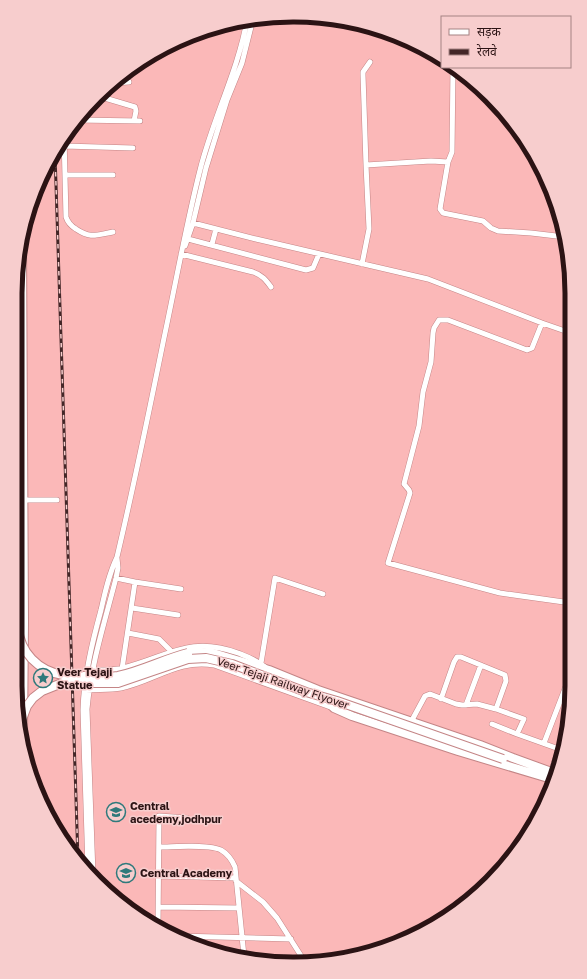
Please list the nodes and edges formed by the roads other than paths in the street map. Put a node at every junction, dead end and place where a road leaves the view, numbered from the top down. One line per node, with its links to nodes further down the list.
1 (251, 25): 18 (street)
2 (246, 26): 24 (street)
3 (370, 62): 15 (street)
4 (453, 74): 14 (street)
5 (122, 82): 6 (street)
6 (130, 82)
7 (106, 98): 9 (street)
8 (84, 120): 9 (street)
9 (134, 121): 10 (street)
10 (140, 121)
11 (66, 146): 12 (street)
12 (133, 148)
13 (64, 149): 16 (street)
14 (448, 162): 15 (street); 21 (street)
15 (366, 165): 26 (street)
16 (65, 175): 17 (street); 20 (street)
17 (113, 175)
18 (193, 223): 19 (street); 22 (street)
19 (216, 229): 23 (street); 25 (street)
20 (113, 232)
21 (559, 236)
22 (188, 239): 23 (street); 24 (street)
23 (212, 244): 25 (street)
24 (181, 254): 27 (street); 34 (street)
25 (319, 254): 26 (street)
26 (362, 264): 28 (street)
27 (272, 287)
28 (542, 323): 29 (street); 40 (street)
29 (565, 331)
30 (22, 474): 31 (main road)
31 (22, 490)
32 (57, 500): 33 (street)
33 (22, 501)
34 (117, 557): 36 (street); 49 (street)
35 (22, 559): 52 (main road)
36 (116, 578): 37 (street); 50 (street)
37 (135, 582): 38 (street); 41 (street)
38 (181, 589)
39 (323, 594): 46 (street)
40 (565, 602)
41 (132, 608): 42 (street); 43 (street)
42 (178, 615)
43 (128, 633): 45 (street); 48 (street)
44 (22, 646): 51 (main road, bridge)
45 (171, 651): 46 (street); 48 (street)
46 (261, 663): 51 (street)
47 (481, 665): 56 (street); 57 (street); 59 (street)
48 (122, 669): 50 (street)
49 (87, 670): 50 (street); 54 (street)
50 (93, 670): 54 (street)
51 (269, 670): 55 (main road)
52 (24, 674): 60 (main road)
53 (565, 689): 65 (street)
54 (86, 690): 58 (street); 71 (street)
55 (318, 690): 58 (main road); 62 (main road)
56 (441, 699): 57 (street); 62 (street)
57 (466, 705): 59 (street)
58 (334, 708): 67 (main road)
59 (496, 709): 64 (street)
60 (23, 710)
61 (24, 715): 67 (main road, Veer Tejaji Railway Flyover, bridge)
62 (411, 722): 67 (main road)
63 (492, 724): 64 (street)
64 (518, 734): 65 (street)
65 (544, 743): 66 (street)
66 (558, 748)
67 (534, 770): 68 (main road); 69 (main road)
68 (551, 772)
69 (549, 777)
70 (188, 818): 72 (street)
71 (89, 829): 73 (street); 74 (street)
72 (159, 847): 75 (street); 76 (street)
73 (88, 864)
74 (92, 868)
75 (159, 876): 76 (street); 77 (street)
76 (236, 880): 78 (street); 82 (street)
77 (158, 907): 78 (street); 79 (street)
78 (239, 908): 81 (street)
79 (158, 921)
80 (191, 937): 81 (street)
81 (242, 939): 82 (street); 83 (street)
82 (291, 939): 84 (street)
83 (244, 952)
84 (302, 957)

